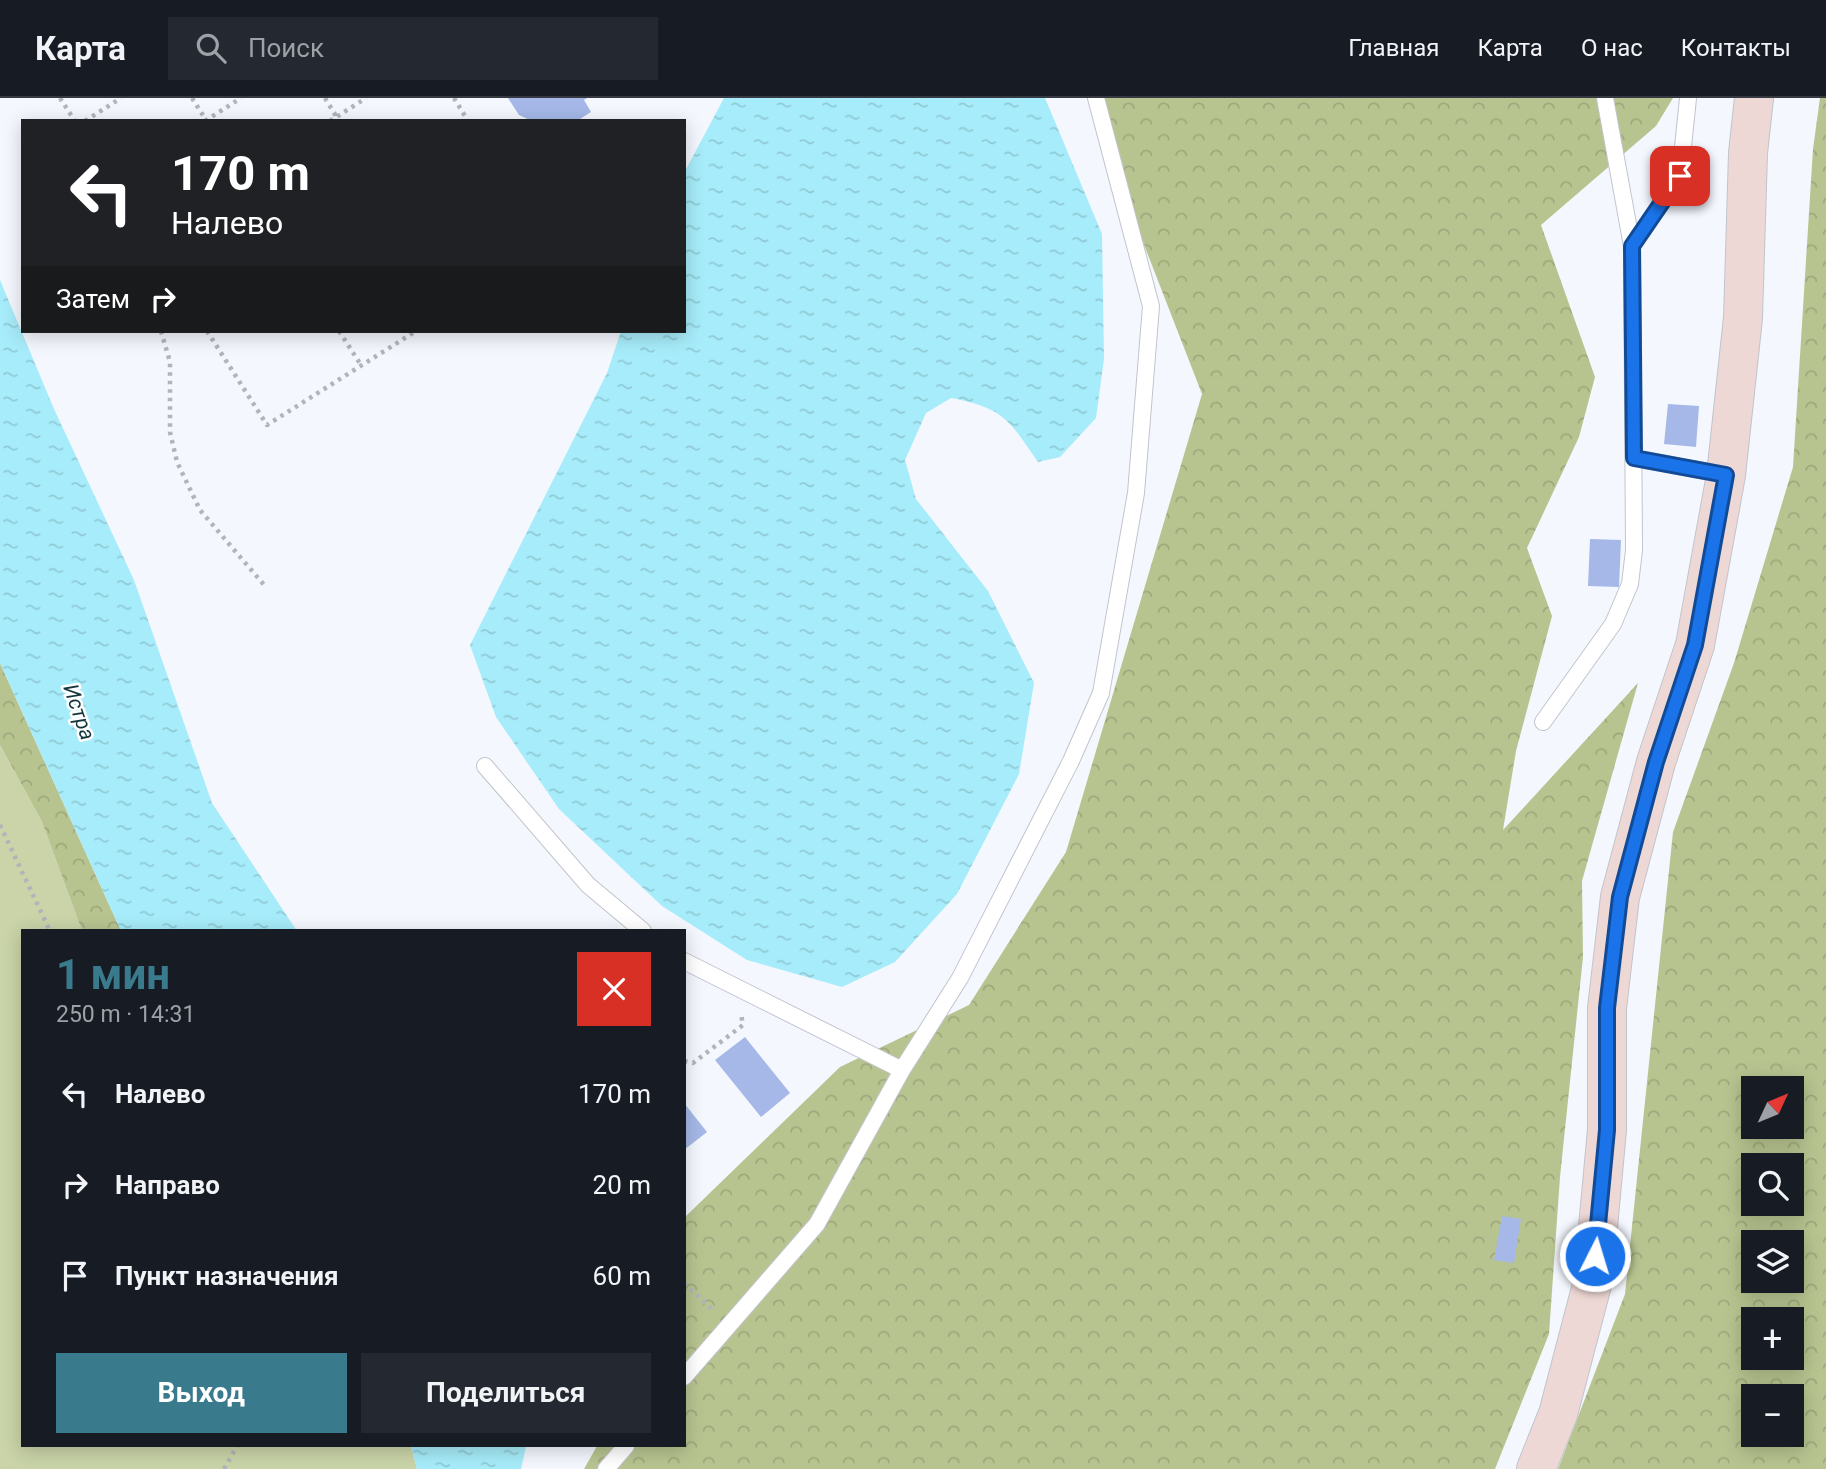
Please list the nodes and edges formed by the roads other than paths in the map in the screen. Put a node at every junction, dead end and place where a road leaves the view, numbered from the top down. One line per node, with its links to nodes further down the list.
1 (1097, 98): 12 (lane)
2 (1605, 98): 5 (lane)
3 (1688, 98): 5 (lane)
4 (1754, 98): 7 (main road)
5 (1632, 246): 6 (lane)
6 (1634, 458): 7 (lane); 8 (lane)
7 (1726, 475): 16 (main road)
8 (1543, 722)
9 (485, 766): 10 (lane)
10 (641, 929)
11 (686, 962): 12 (lane)
12 (902, 1070): 13 (lane)
13 (686, 1375)
14 (625, 1447): 15 (lane)
15 (606, 1469)
16 (1536, 1469)

